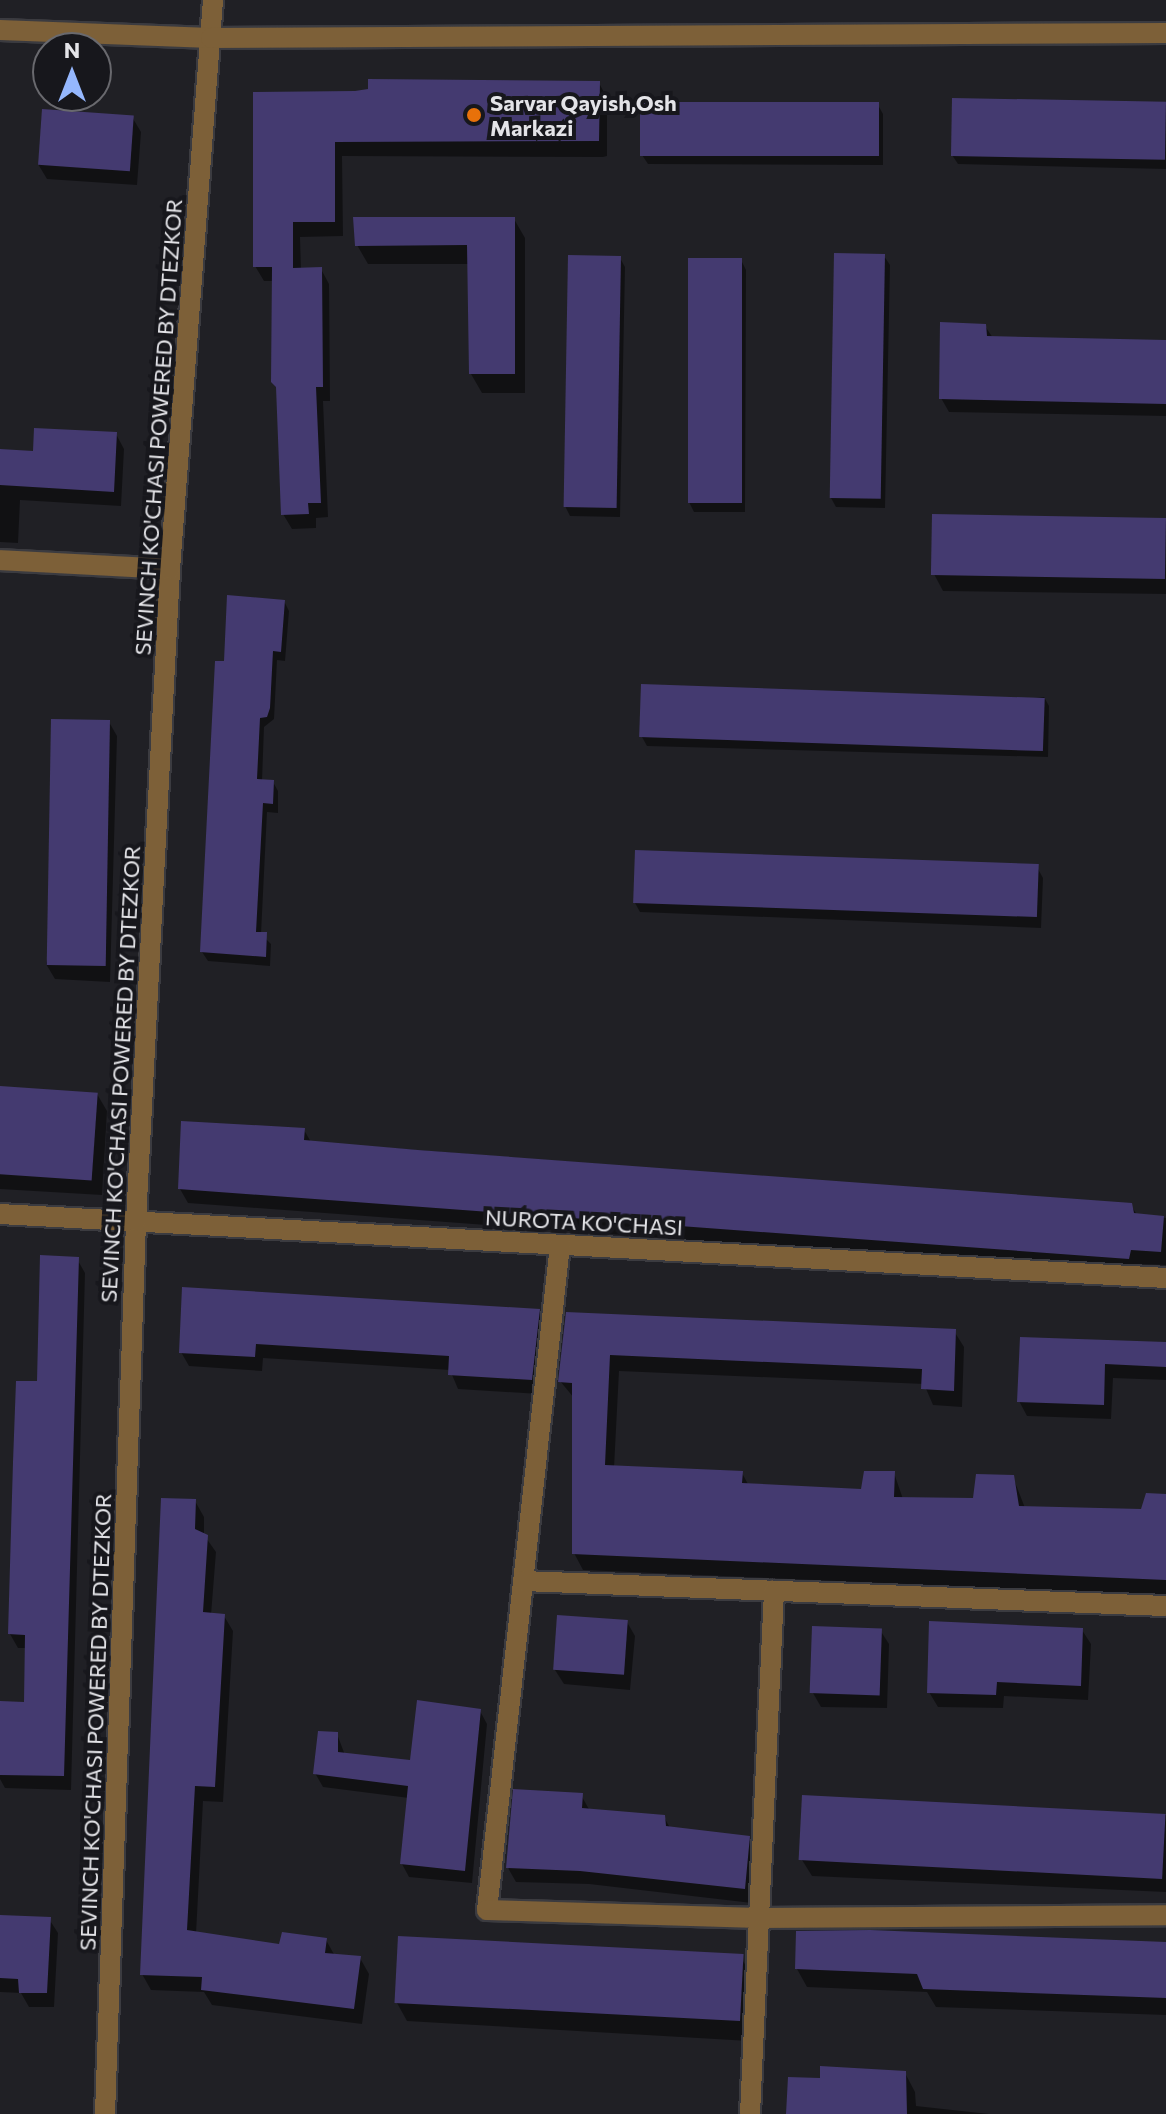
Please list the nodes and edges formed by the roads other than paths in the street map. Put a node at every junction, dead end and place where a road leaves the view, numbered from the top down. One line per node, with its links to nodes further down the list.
1 (213, 0): 4 (street, SEVINCH KO'CHASI POWERED BY DTEZKOR)
2 (0, 30): 4 (street)
3 (1166, 33): 4 (street)
4 (211, 38): 6 (street, SEVINCH KO'CHASI POWERED BY DTEZKOR)
5 (0, 560): 6 (street)
6 (170, 569): 8 (street, SEVINCH KO'CHASI POWERED BY DTEZKOR)
7 (0, 1214): 8 (street, NUROTA KO'CHASI)
8 (136, 1221): 9 (street, NUROTA KO'CHASI); 16 (street, SEVINCH KO'CHASI POWERED BY DTEZKOR)
9 (560, 1245): 10 (street, NUROTA KO'CHASI); 11 (street)
10 (1166, 1278)
11 (523, 1581): 12 (street); 15 (street)
12 (774, 1591): 13 (street); 15 (street)
13 (1166, 1606)
14 (1166, 1915): 15 (street)
15 (759, 1918): 17 (street)
16 (105, 2114)
17 (750, 2114)

